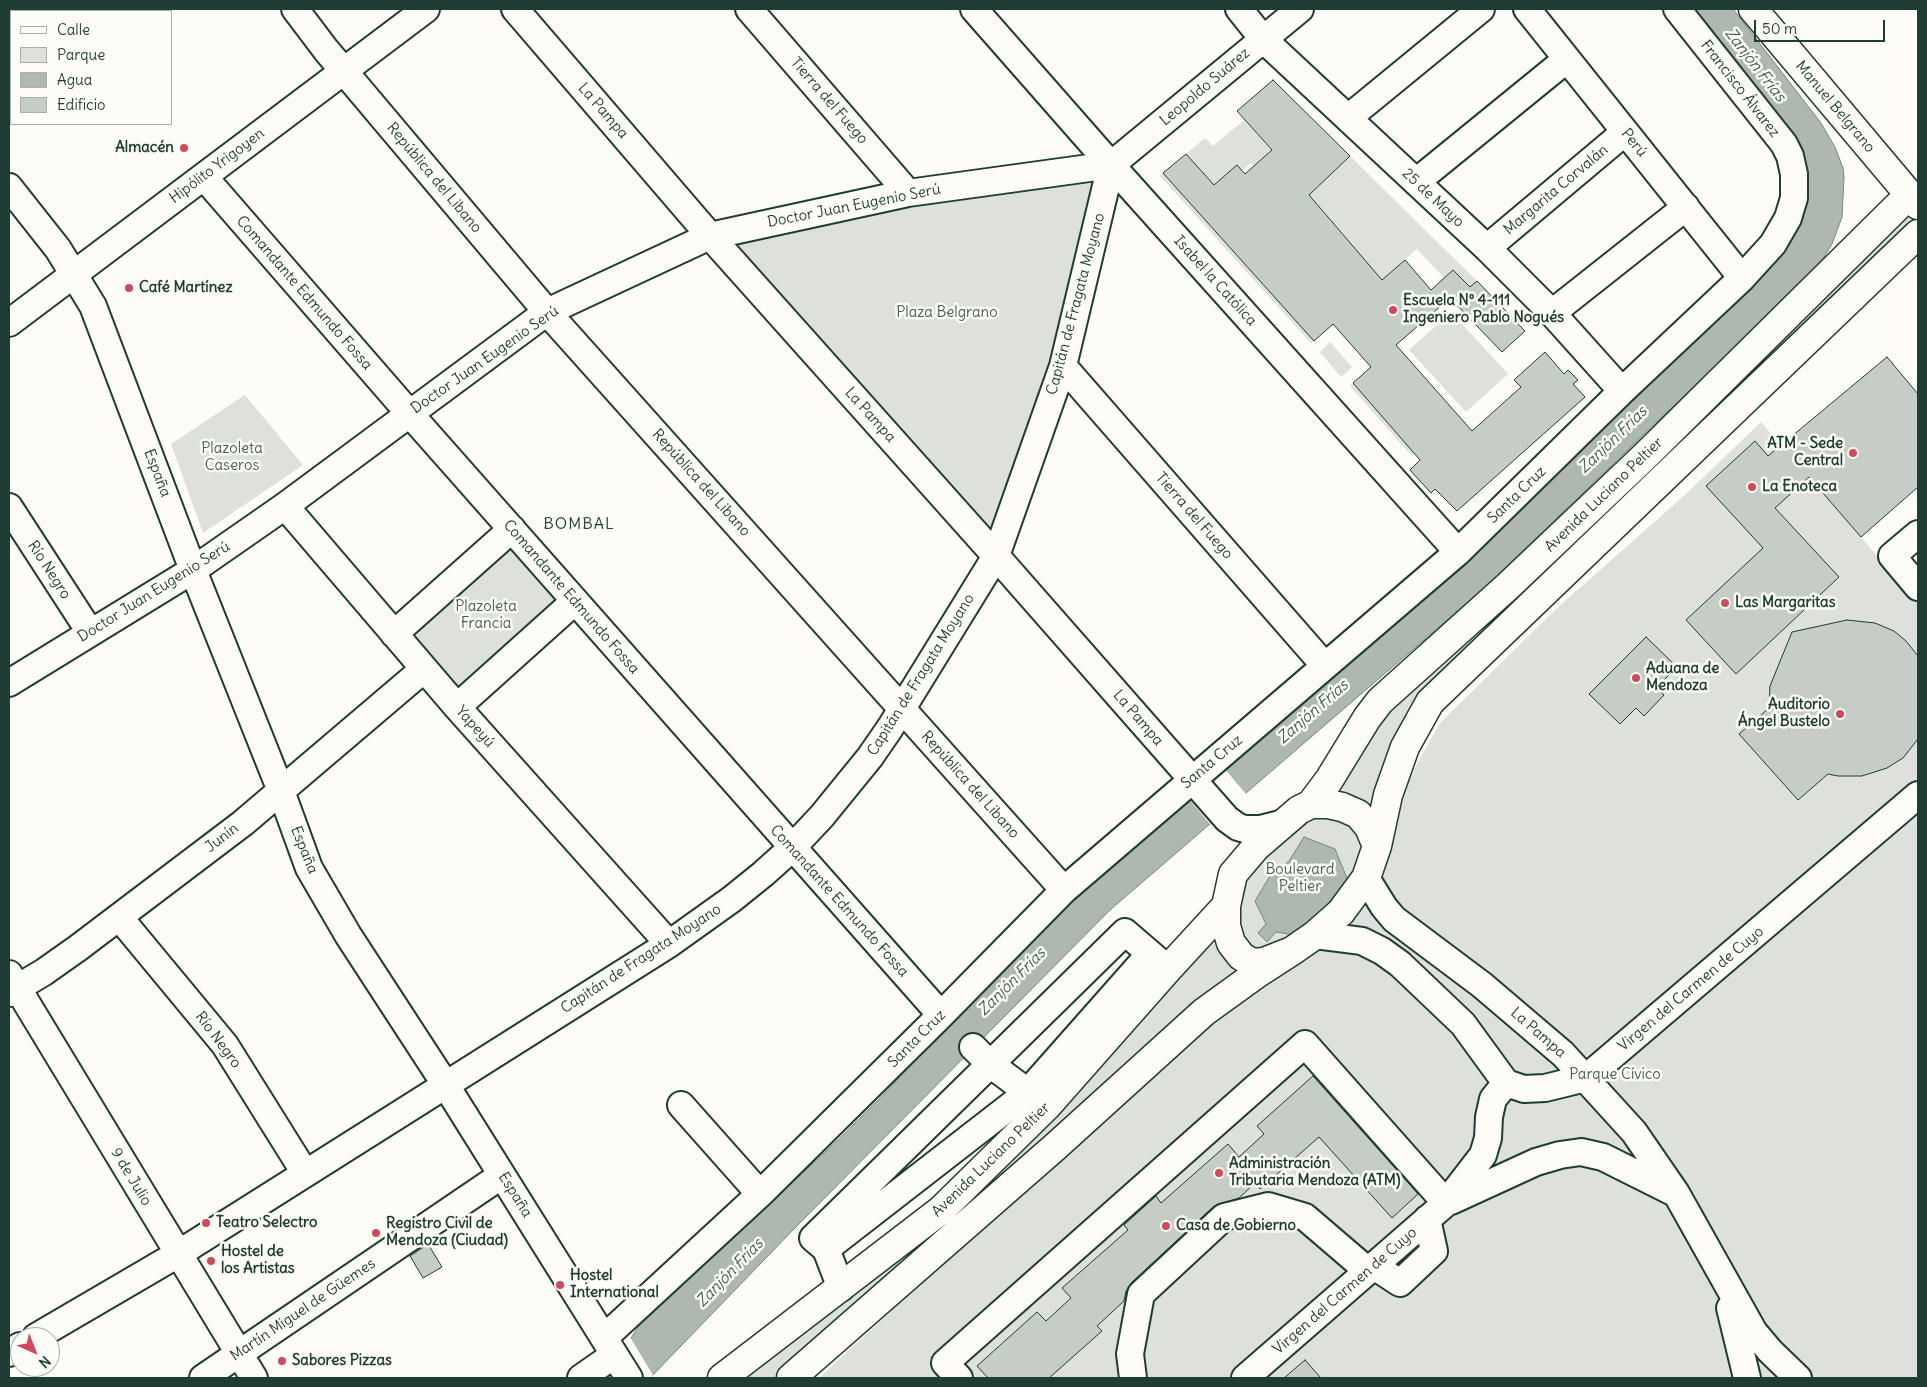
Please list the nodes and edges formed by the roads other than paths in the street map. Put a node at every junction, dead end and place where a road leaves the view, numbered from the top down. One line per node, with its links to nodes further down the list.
1 (295, 9): 14 (street, República del Libano)
2 (426, 9): 14 (street, Hipólito Yrigoyen)
3 (515, 9): 26 (street, La Pampa)
4 (749, 9): 22 (street, Tierra del Fuego)
5 (974, 9): 17 (street, Isabel la Católica)
6 (1239, 9): 12 (street, 25 de Mayo)
7 (1300, 9): 12 (street, Leopoldo Suárez)
8 (1481, 9): 15 (street)
9 (1527, 9): 13 (street, Perú)
10 (1677, 9): 18 (street, Francisco Álvarez)
11 (1753, 9): 23 (main road, Manuel Belgrano)
12 (1263, 39): 15 (street, 25 de Mayo); 17 (street, Leopoldo Suárez)
13 (1567, 59): 16 (street, Perú); 20 (street)
14 (344, 71): 19 (street, Hipólito Yrigoyen); 30 (street, República del Libano)
15 (1348, 118): 20 (street, 25 de Mayo)
16 (1625, 132): 24 (street, Perú); 27 (street, Margarita Corvalán)
17 (1112, 165): 22 (street, Doctor Juan Eugenio Serú); 33 (street, Capitán de Fragata Moyano); 40 (street, Isabel la Católica)
18 (1794, 174): 29 (street, Santa Cruz)
19 (204, 176): 28 (street, Hipólito Yrigoyen); 35 (street, Comandante Edmundo Fossa)
20 (1416, 182): 27 (street, 25 de Mayo)
21 (9, 187): 28 (street, España)
22 (908, 193): 26 (street, Doctor Juan Eugenio Serú)
23 (1915, 195): 55 (main road, Avenida Luciano Peltier)
24 (1686, 207): 29 (street, Perú); 31 (street)
25 (1918, 234): 60 (main road, Avenida Luciano Peltier)
26 (710, 236): 30 (street, Doctor Juan Eugenio Serú); 41 (street, La Pampa)
27 (1487, 248): 31 (street, 25 de Mayo)
28 (74, 274): 32 (street, Hipólito Yrigoyen); 42 (street, España)
29 (1742, 278): 34 (street, Santa Cruz)
30 (547, 312): 35 (street, Doctor Juan Eugenio Serú); 51 (street, República del Libano)
31 (1552, 313): 34 (street, 25 de Mayo)
32 (9, 323)
33 (1063, 366): 41 (street, Capitán de Fragata Moyano); 47 (street, Tierra del Fuego)
34 (1622, 391): 40 (street, Santa Cruz)
35 (409, 413): 36 (street, Doctor Juan Eugenio Serú); 38 (street, Comandante Edmundo Fossa)
36 (285, 506): 42 (street, Doctor Juan Eugenio Serú); 46 (street, Yapeyú)
37 (9, 507): 45 (street, Río Negro)
38 (512, 529): 44 (street, Comandante Edmundo Fossa); 46 (street)
39 (1918, 534): 43 (street)
40 (1458, 552): 47 (street, Santa Cruz)
41 (996, 556): 51 (street, Capitán de Fragata Moyano); 52 (street, La Pampa)
42 (193, 570): 45 (street, Doctor Juan Eugenio Serú); 53 (street, España)
43 (1918, 587)
44 (575, 601): 50 (street); 61 (street, Comandante Edmundo Fossa)
45 (90, 632): 49 (street, Doctor Juan Eugenio Serú)
46 (394, 634): 48 (street, Yapeyú)
47 (1326, 666): 52 (street, Santa Cruz)
48 (424, 669): 50 (street, Yapeyú); 53 (street, Junín)
49 (9, 682)
50 (457, 707): 68 (street, Yapeyú)
51 (903, 709): 61 (street, Capitán de Fragata Moyano); 64 (street, República del Libano)
52 (1196, 784): 56 (street, La Pampa); 64 (street, Santa Cruz)
53 (281, 791): 66 (street, Junín); 76 (street, España)
54 (1918, 795): 59 (street, Virgen del Carmen de Cuyo)
55 (1311, 804): 58 (main road); 60 (main road)
56 (1225, 816): 58 (street, La Pampa); 62 (street, La Pampa)
57 (1918, 820): 59 (street)
58 (1284, 823): 62 (main road)
59 (1880, 829): 74 (street, Virgen del Carmen de Cuyo)
60 (1377, 846): 63 (main road)
61 (792, 848): 68 (street, Capitán de Fragata Moyano); 72 (street, Comandante Edmundo Fossa)
62 (1233, 874): 65 (main road)
63 (1366, 878): 67 (main road); 74 (street, La Pampa)
64 (1064, 890): 72 (street, Santa Cruz)
65 (1226, 906): 69 (main road); 70 (main road, Avenida Luciano Peltier)
66 (118, 917): 71 (street, Junín); 79 (street, Río Negro)
67 (1315, 935): 69 (main road); 75 (street)
68 (669, 944): 76 (street, Capitán de Fragata Moyano)
69 (1292, 951): 96 (main road, Avenida Luciano Peltier)
70 (1158, 962): 73 (street); 77 (main road, Avenida Luciano Peltier)
71 (12, 985): 85 (street, 9 de Julio)
72 (941, 1015): 82 (street, Santa Cruz)
73 (982, 1056): 77 (street); 84 (street)
74 (1586, 1078): 75 (street, Virgen del Carmen de Cuyo); 81 (street, La Pampa)
75 (1506, 1083): 83 (street, Virgen del Carmen de Cuyo)
76 (445, 1084): 79 (street, Capitán de Fragata Moyano); 80 (street, España)
77 (1037, 1100): 84 (street); 88 (main road, Avenida Luciano Peltier)
78 (681, 1105): 82 (street)
79 (305, 1173): 85 (street, Capitán de Fragata Moyano)
80 (502, 1175): 90 (street, Martín Miguel de Güemes); 91 (street, España)
81 (1676, 1193): 83 (street, Virgen del Carmen de Cuyo); 86 (street, La Pampa)
82 (760, 1194): 91 (street, Santa Cruz)
83 (1436, 1211): 87 (street, Virgen del Carmen de Cuyo); 97 (street)
84 (826, 1248): 88 (street)
85 (178, 1254): 89 (street, Capitán de Fragata Moyano); 90 (street, 9 de Julio)
86 (1715, 1265): 100 (street, La Pampa); 101 (street, La Pampa)
87 (1371, 1268): 98 (street); 99 (street, Virgen del Carmen de Cuyo)
88 (841, 1288): 95 (main road, Avenida Luciano Peltier)
89 (53, 1327)
90 (239, 1354): 92 (street, Martín Miguel de Güemes); 93 (street, 9 de Julio)
91 (616, 1358): 94 (street, Santa Cruz)
92 (204, 1378)
93 (254, 1378)
94 (581, 1378)
95 (722, 1378)
96 (791, 1378)
97 (958, 1378)
98 (1133, 1378)
99 (1245, 1378)
100 (1747, 1378)
101 (1798, 1378)

